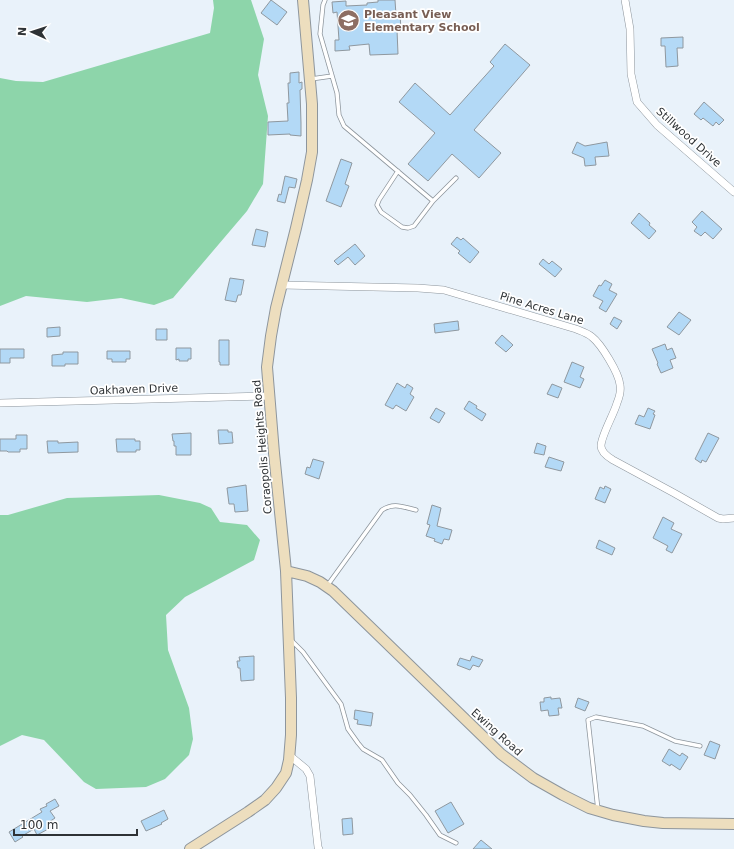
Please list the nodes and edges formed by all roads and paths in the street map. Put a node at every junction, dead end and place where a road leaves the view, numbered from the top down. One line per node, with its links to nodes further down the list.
1 (303, 0): 5 (street, Coraopolis Heights Road)
2 (325, 0): 4 (lane)
3 (626, 0): 8 (street, Stillwood Drive)
4 (332, 76): 5 (lane); 6 (lane)
5 (310, 79): 10 (street, Coraopolis Heights Road)
6 (398, 171): 9 (lane); 9 (lane)
7 (456, 178): 9 (lane)
8 (734, 192)
9 (433, 202)
10 (282, 285): 11 (street, Coraopolis Heights Road); 14 (street, Pine Acres Lane)
11 (269, 396): 12 (street, Oakhaven Drive); 15 (street, Coraopolis Heights Road)
12 (0, 403)
13 (416, 510): 16 (lane)
14 (734, 518)
15 (286, 571): 16 (street, Ewing Road); 17 (street, Coraopolis Heights Road)
16 (327, 587): 20 (street, Ewing Road)
17 (289, 638): 19 (street, Coraopolis Heights Road); 22 (lane)
18 (700, 746): 20 (lane)
19 (289, 755): 23 (street, Coraopolis Heights Road); 24 (street)
20 (598, 811): 21 (street, Ewing Road)
21 (734, 824)
22 (456, 843)
23 (190, 849)
24 (319, 849)

